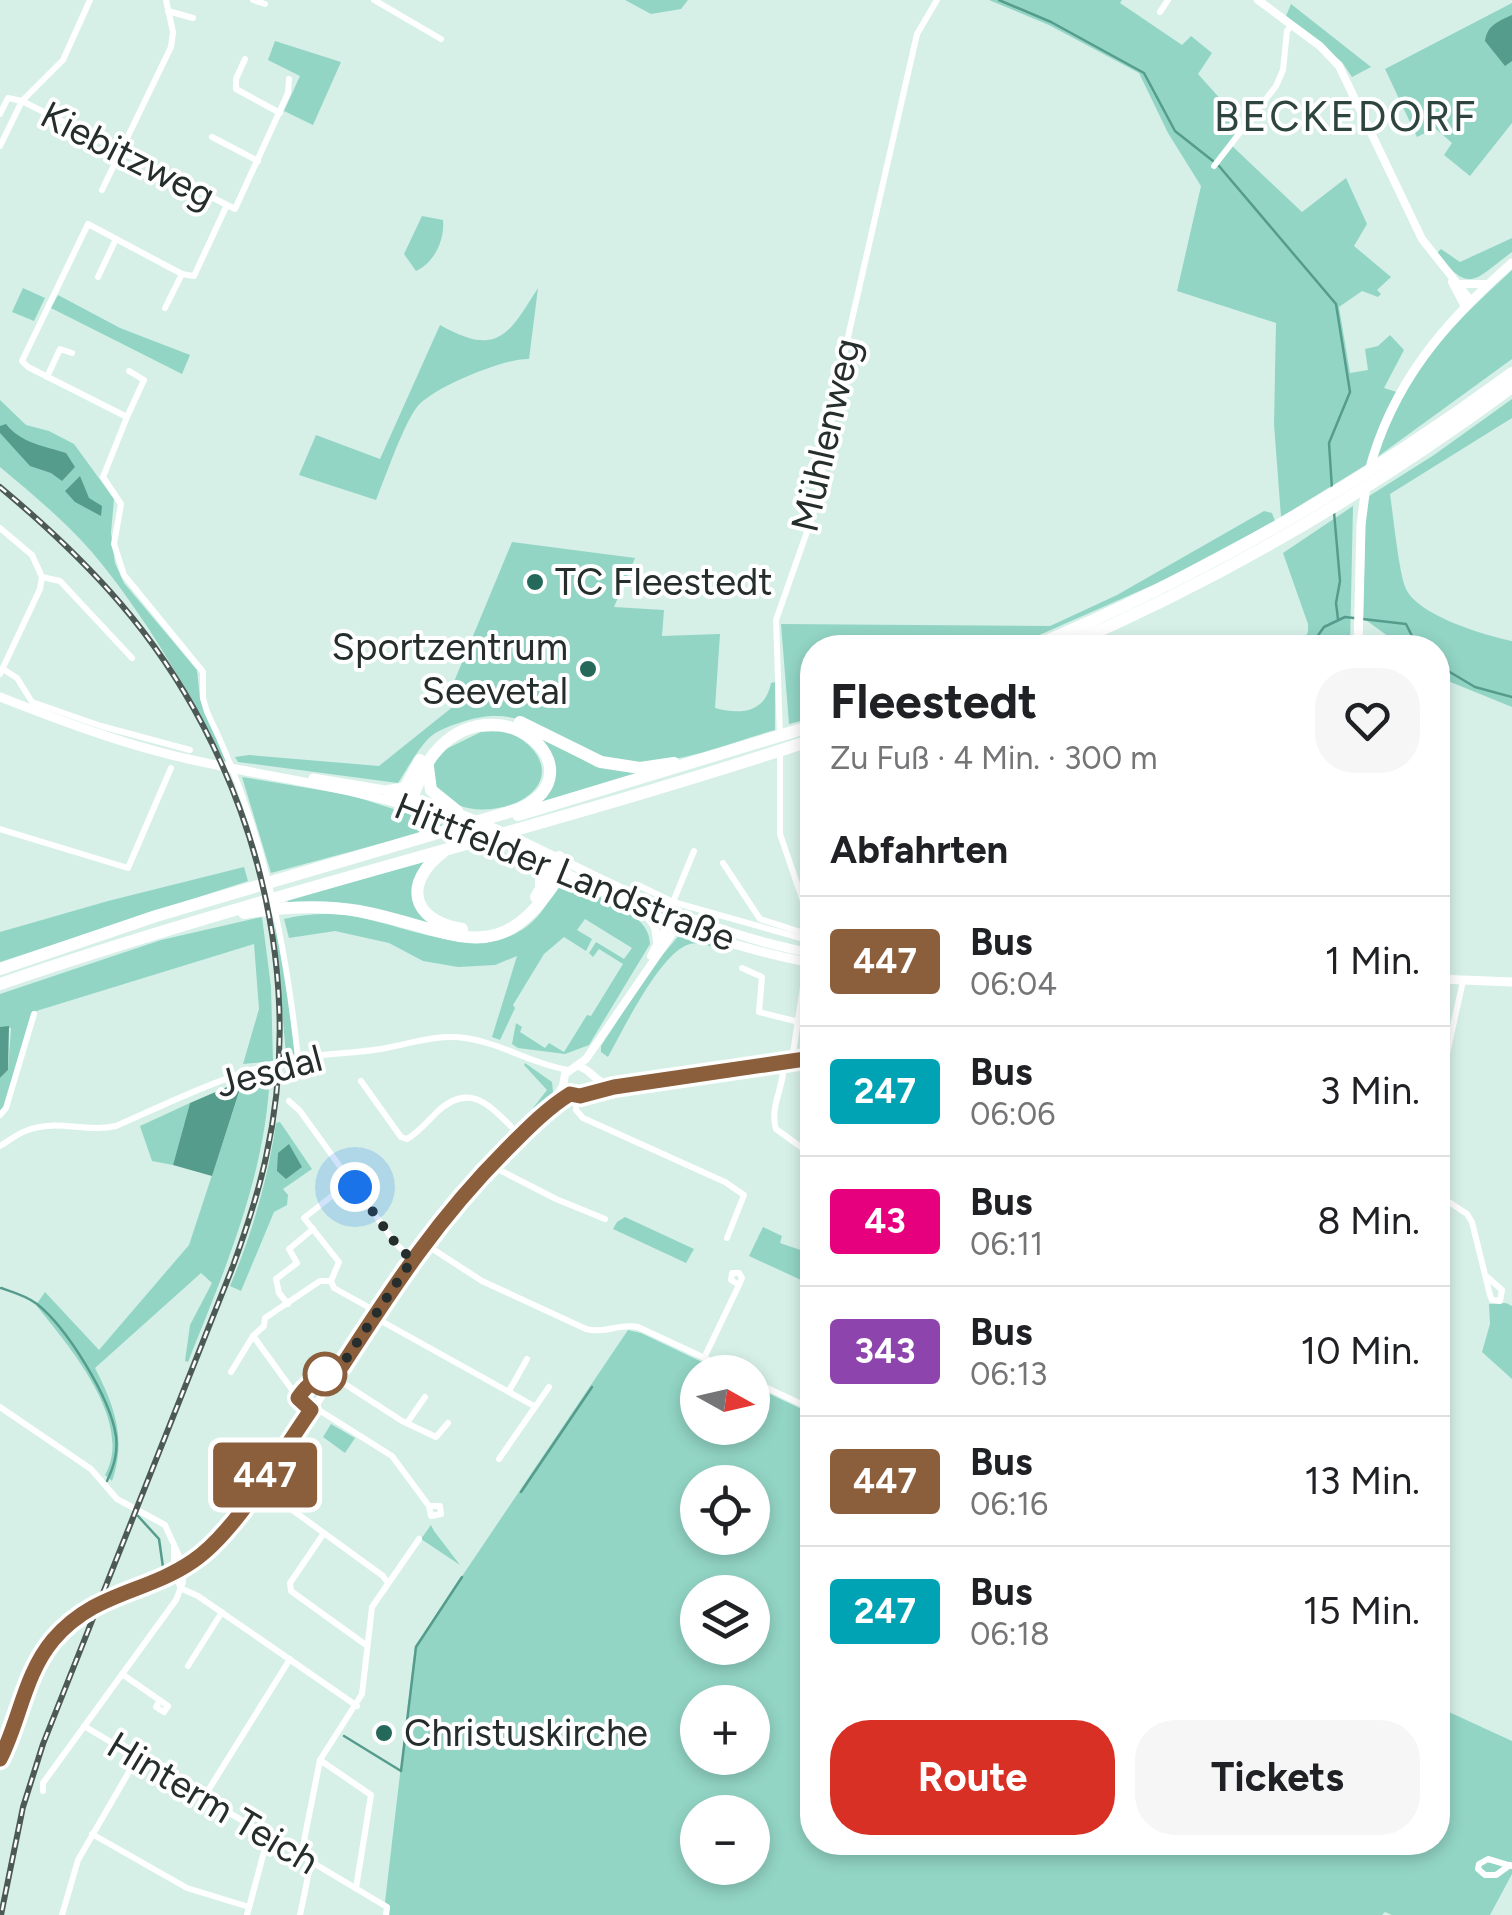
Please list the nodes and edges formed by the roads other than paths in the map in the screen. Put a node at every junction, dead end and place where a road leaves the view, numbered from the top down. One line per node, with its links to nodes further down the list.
1 (90, 0): 16 (street)
2 (166, 0): 9 (street)
3 (253, 0): 8 (street)
4 (374, 0): 13 (street)
5 (936, 0): 71 (street, Mühlenweg)
6 (1168, 0): 10 (street)
7 (1258, 0): 12 (street)
8 (265, 4)
9 (168, 12): 11 (street); 21 (street)
10 (1160, 12)
11 (193, 18)
12 (1292, 25): 23 (street); 29 (street)
13 (440, 38)
14 (246, 59): 17 (street)
15 (289, 78): 17 (street)
16 (22, 101): 18 (street); 20 (street); 21 (street, Kiebitzweg)
17 (280, 112): 22 (street)
18 (0, 114)
19 (212, 137): 22 (street)
20 (0, 146)
21 (122, 152): 24 (street); 25 (street, Kiebitzweg)
22 (258, 161): 25 (street)
23 (1214, 166)
24 (102, 190)
25 (231, 208): 28 (street)
26 (116, 239): 28 (street); 30 (street); 38 (street)
27 (1512, 264): 32 (main road)
28 (182, 274): 34 (street)
29 (1448, 274): 31 (street); 33 (street)
30 (98, 277)
31 (1457, 284): 32 (street); 33 (street)
32 (1488, 284): 33 (main road)
33 (1468, 304): 47 (main road)
34 (165, 308)
35 (72, 353): 38 (street)
36 (129, 371): 40 (street)
37 (1512, 373): 41 (highway)
38 (47, 377): 40 (street)
39 (1512, 387): 41 (highway)
40 (126, 417): 92 (street)
41 (1425, 442): 43 (highway)
42 (0, 528): 44 (street)
43 (1252, 549): 45 (highway); 46 (highway)
44 (42, 577): 48 (street); 49 (street)
45 (1060, 635)
46 (1090, 635)
47 (1358, 635)
48 (132, 658)
49 (1, 672): 53 (street)
50 (0, 697): 58 (main road, Hittfelder Landstraße)
51 (800, 730): 54 (highway)
52 (800, 744): 64 (highway)
53 (190, 750)
54 (722, 756): 57 (highway); 62 (highway)
55 (429, 761): 57 (highway); 60 (highway); 62 (highway)
56 (171, 768): 61 (street)
57 (410, 790): 58 (highway); 59 (highway); 60 (main road, Hittfelder Landstraße)
58 (392, 796): 59 (main road, Hittfelder Landstraße)
59 (423, 810): 60 (main road, Hittfelder Landstraße)
60 (457, 815): 63 (main road, Hittfelder Landstraße); 63 (main road, Hittfelder Landstraße)
61 (0, 829)
62 (430, 838): 68 (highway)
63 (518, 844): 66 (main road, Hittfelder Landstraße); 70 (highway)
64 (449, 847): 68 (highway); 70 (highway)
65 (694, 851): 72 (street)
66 (560, 864): 70 (highway); 73 (highway); 74 (main road, Hittfelder Landstraße); 75 (main road, Hittfelder Landstraße)
67 (724, 864): 77 (street)
68 (286, 885): 73 (highway)
69 (638, 885): 72 (street)
70 (541, 890)
71 (800, 892)
72 (673, 902): 78 (street)
73 (224, 908): 82 (highway); 86 (highway)
74 (643, 910): 75 (main road, Hittfelder Landstraße); 76 (street)
75 (674, 919): 76 (street); 79 (main road, Hittfelder Landstraße); 80 (street)
76 (657, 944): 80 (street)
77 (800, 946)
78 (800, 949)
79 (800, 952)
80 (647, 968): 90 (street)
81 (742, 968): 89 (street)
82 (0, 969)
83 (1450, 980): 84 (main road)
84 (1463, 981): 85 (main road); 91 (street)
85 (1512, 982)
86 (0, 984)
87 (34, 1014): 104 (street)
88 (800, 1016): 89 (street, Mühlenweg)
89 (799, 1022): 94 (street, Mühlenweg)
90 (600, 1040): 95 (street); 96 (street)
91 (1450, 1040)
92 (298, 1058): 97 (street, Jesdal); 106 (street, Jesdal)
93 (800, 1059): 94 (street)
94 (787, 1061): 99 (street); 107 (street, Mühlenweg)
95 (578, 1066): 96 (street); 97 (street)
96 (590, 1075): 99 (street); 100 (street)
97 (565, 1078): 101 (street); 103 (street)
98 (362, 1081): 105 (street)
99 (614, 1087): 100 (street)
100 (589, 1091): 101 (street)
101 (573, 1095): 103 (street); 113 (street)
102 (288, 1101): 115 (street)
103 (549, 1109): 105 (street)
104 (0, 1116)
105 (520, 1135): 108 (street)
106 (0, 1146)
107 (800, 1146)
108 (490, 1165): 111 (street); 114 (street)
109 (332, 1196): 112 (street)
110 (1450, 1203): 116 (street)
111 (605, 1219)
112 (313, 1229): 117 (street); 119 (street)
113 (727, 1238)
114 (424, 1243): 115 (street); 122 (street)
115 (412, 1260): 120 (street)
116 (1485, 1275)
117 (331, 1282): 119 (street); 120 (street)
118 (739, 1285): 123 (street)
119 (288, 1304): 121 (street)
120 (375, 1315): 126 (street); 129 (street)
121 (253, 1336): 125 (street); 134 (street)
122 (698, 1355)
123 (705, 1355)
124 (527, 1359): 129 (street)
125 (231, 1372)
126 (334, 1377): 134 (street); 135 (street)
127 (549, 1387): 132 (street)
128 (770, 1389): 131 (street)
129 (509, 1391): 132 (street)
130 (425, 1396): 135 (street)
131 (800, 1403)
132 (534, 1406): 137 (street)
133 (0, 1407): 142 (street)
134 (312, 1408): 138 (street); 139 (street)
135 (407, 1423): 136 (street)
136 (448, 1423)
137 (498, 1459)
138 (258, 1486): 140 (street); 142 (street)
139 (429, 1506)
140 (324, 1534): 143 (street); 146 (street)
141 (419, 1539): 143 (street)
142 (178, 1570): 144 (street); 154 (street)
143 (388, 1583): 146 (street)
144 (180, 1588): 145 (street); 149 (street)
145 (222, 1612): 147 (street); 148 (street)
146 (366, 1645): 151 (street)
147 (290, 1659): 151 (street); 157 (street)
148 (188, 1666)
149 (122, 1674): 150 (street); 152 (street)
150 (160, 1700)
151 (357, 1706): 155 (street)
152 (84, 1726): 153 (street, Hinterm Teich); 156 (street)
153 (137, 1758): 157 (street, Hinterm Teich); 158 (street)
154 (0, 1760)
155 (320, 1760): 160 (street); 162 (street)
156 (43, 1791)
157 (204, 1797): 159 (street, Hinterm Teich)
158 (92, 1834): 163 (street); 164 (street)
159 (268, 1837): 160 (street, Hinterm Teich); 163 (street)
160 (302, 1856): 161 (street, Hinterm Teich)
161 (311, 1862): 162 (street, Hinterm Teich); 165 (street)
162 (356, 1888): 166 (street, Hinterm Teich)
163 (248, 1911)
164 (62, 1915)
165 (300, 1915)
166 (386, 1915)

